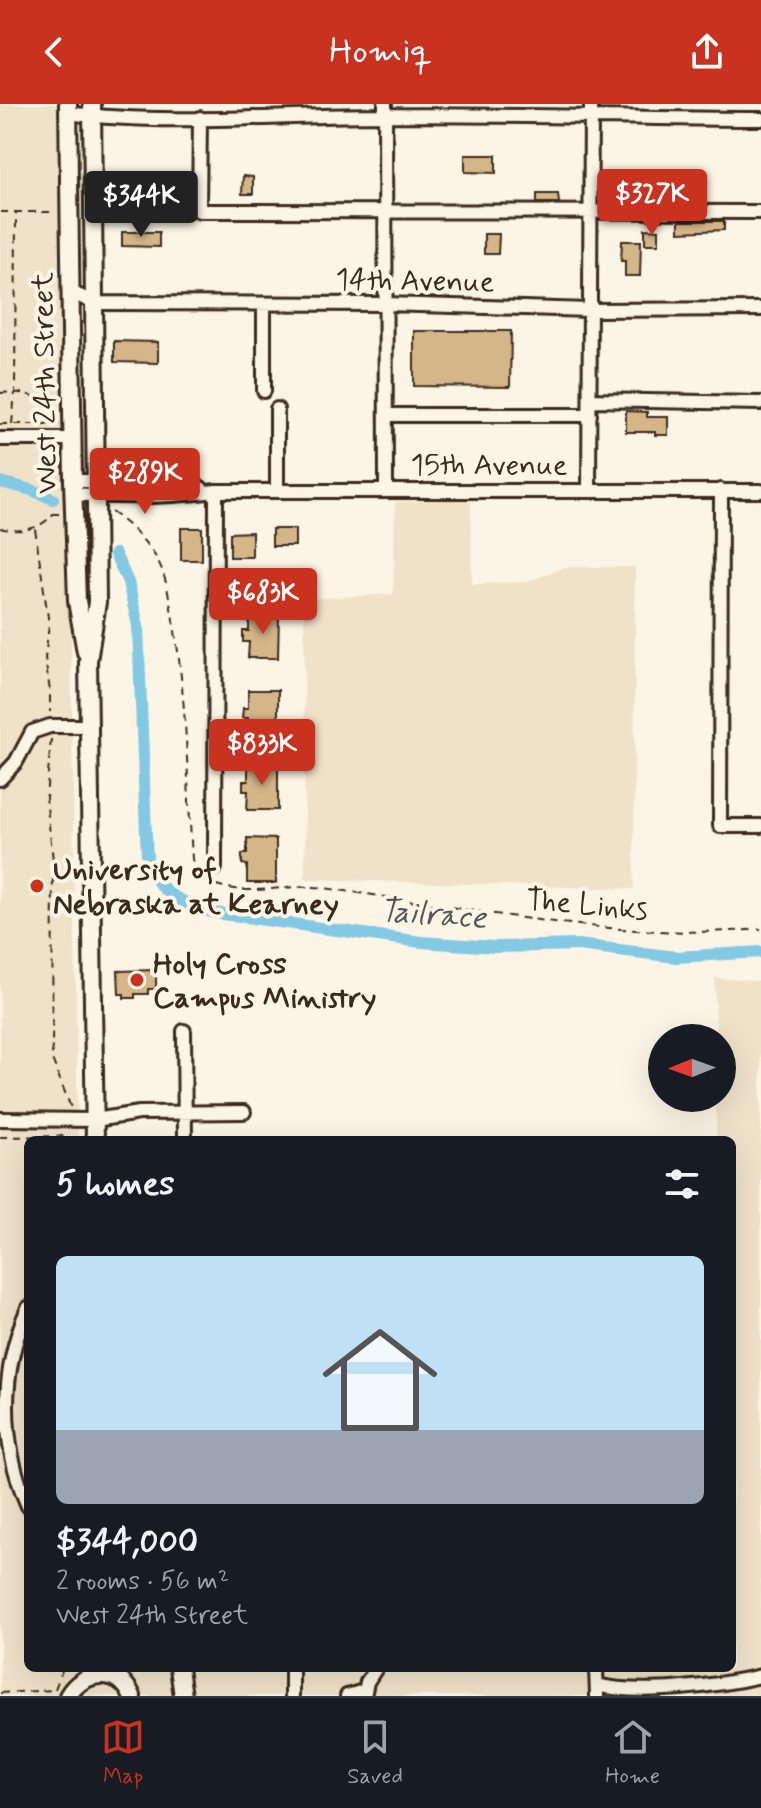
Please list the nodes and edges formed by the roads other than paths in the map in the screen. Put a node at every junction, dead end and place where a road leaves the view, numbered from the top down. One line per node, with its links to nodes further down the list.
1 (591, 104): 6 (street)
2 (68, 109): 4 (street); 11 (main road, West 24th Street)
3 (385, 109): 5 (street); 6 (street); 8 (street)
4 (92, 110): 5 (street); 12 (main road, West 24th Street)
5 (200, 118): 8 (street)
6 (591, 118): 7 (street); 9 (street)
7 (761, 119)
8 (385, 211): 9 (street); 14 (street)
9 (591, 212): 10 (street); 16 (street)
10 (761, 212)
11 (71, 292): 12 (street, 14th Avenue); 24 (main road, West 24th Street)
12 (94, 303): 13 (street, 14th Avenue); 32 (main road, West 24th Street)
13 (264, 304): 14 (street, 14th Avenue); 17 (street)
14 (386, 304): 16 (street, 14th Avenue); 21 (street)
15 (761, 309): 16 (street, 14th Avenue)
16 (590, 310): 18 (street)
17 (264, 391)
18 (590, 400): 19 (street); 22 (street)
19 (761, 403)
20 (277, 409): 26 (street)
21 (386, 415): 22 (street); 27 (street)
22 (590, 415): 28 (street)
23 (0, 439): 24 (street)
24 (72, 439): 25 (main road, West 24th Street)
25 (73, 488): 32 (street, 15th Avenue); 33 (main road, West 24th Street)
26 (277, 490): 27 (street, 15th Avenue); 30 (street, 15th Avenue)
27 (386, 490): 28 (street, 15th Avenue)
28 (589, 490): 29 (street, 15th Avenue)
29 (721, 490): 31 (street, 15th Avenue); 36 (street)
30 (216, 491): 32 (street, 15th Avenue); 37 (street)
31 (761, 491)
32 (98, 497): 33 (main road, West 24th Street)
33 (88, 661): 34 (main road, West 24th Street)
34 (89, 726): 35 (street); 42 (main road, West 24th Street)
35 (0, 779)
36 (761, 826)
37 (215, 868)
38 (184, 1031): 40 (street)
39 (244, 1112): 40 (street)
40 (185, 1113): 42 (street); 44 (street)
41 (0, 1119): 42 (street)
42 (95, 1120): 43 (main road, West 24th Street)
43 (95, 1136)
44 (185, 1136)
45 (24, 1317): 46 (street)
46 (24, 1496)
47 (180, 1672): 56 (main road)
48 (292, 1672): 57 (street)
49 (374, 1672): 55 (street)
50 (761, 1676): 51 (street)
51 (732, 1682): 53 (street); 59 (street)
52 (70, 1684): 54 (main road)
53 (597, 1690)
54 (130, 1691)
55 (364, 1694): 58 (street)
56 (183, 1696)
57 (292, 1696)
58 (347, 1696)
59 (734, 1696)

